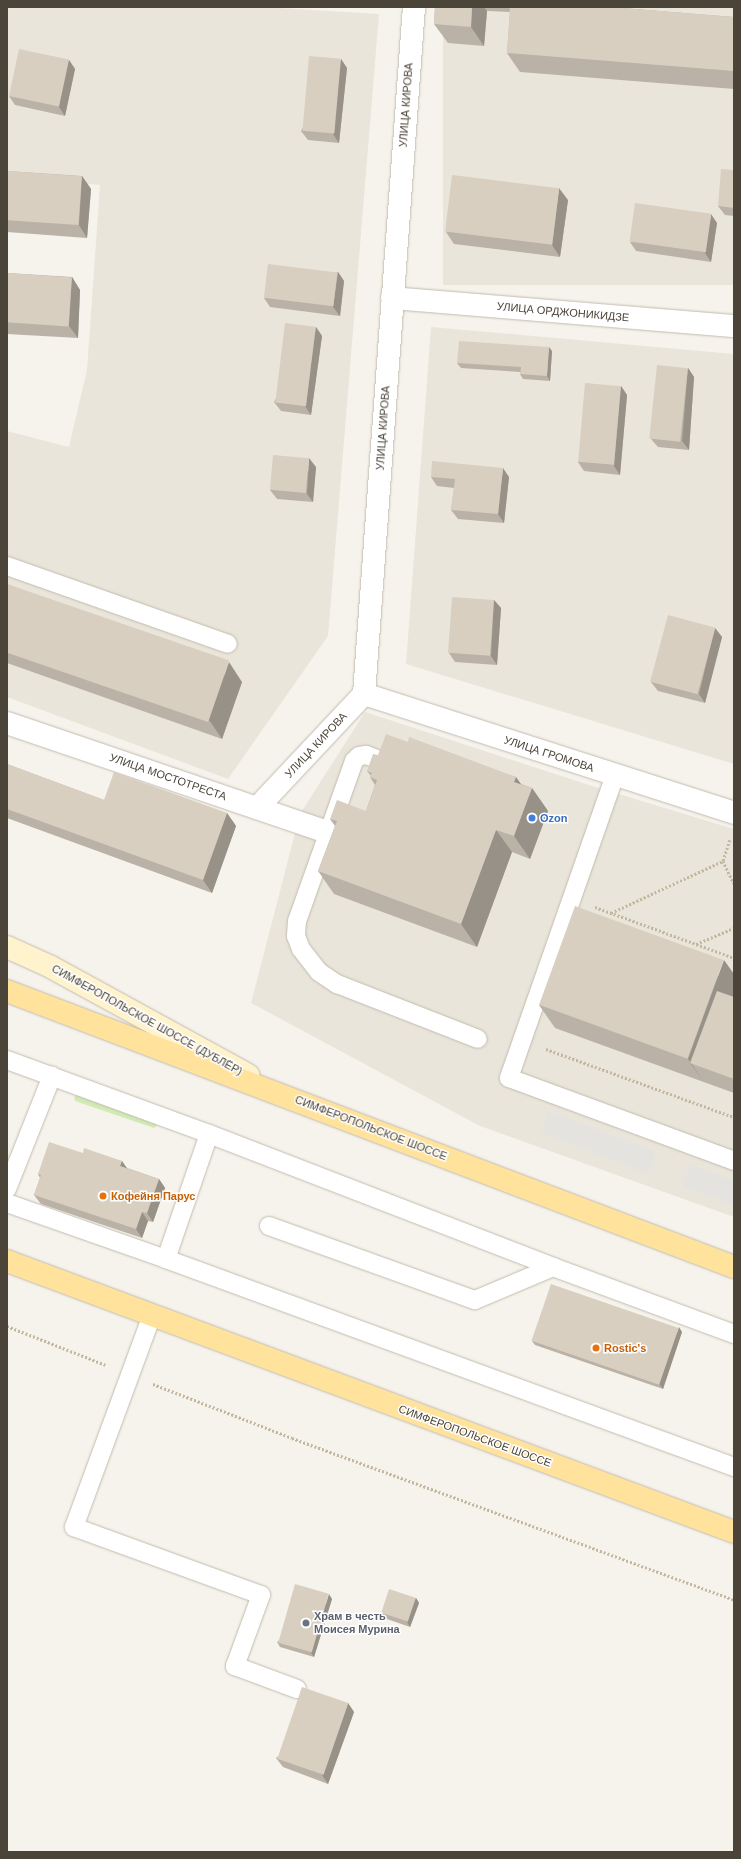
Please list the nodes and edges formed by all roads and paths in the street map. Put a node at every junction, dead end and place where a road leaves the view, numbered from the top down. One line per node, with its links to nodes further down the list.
1 (414, 7): 2 (street, УЛИЦА КИРОВА)
2 (392, 298): 3 (street, УЛИЦА ОРДЖОНИКИДЗЕ); 6 (street, УЛИЦА КИРОВА)
3 (734, 326)
4 (7, 566): 5 (lane)
5 (228, 644)
6 (364, 694): 9 (street, УЛИЦА ГРОМОВА); 10 (street, УЛИЦА КИРОВА)
7 (7, 723): 10 (street, УЛИЦА МОСТОТРЕСТА)
8 (398, 767): 12 (lane)
9 (615, 775): 11 (street, УЛИЦА ГРОМОВА); 24 (lane)
10 (257, 808): 12 (street, УЛИЦА МОСТОТРЕСТА)
11 (734, 813)
12 (328, 832): 23 (lane)
13 (730, 839): 14 (path)
14 (723, 861): 15 (path); 17 (path)
15 (734, 884)
16 (595, 907): 17 (path)
17 (611, 913): 19 (path)
18 (734, 928): 19 (path)
19 (696, 944): 21 (path)
20 (7, 948): 27 (main road, СИМФЕРОПОЛЬСКОЕ ШОССЕ (ДУБЛЁР))
21 (734, 958)
22 (7, 992): 27 (main road, СИМФЕРОПОЛЬСКОЕ ШОССЕ)
23 (478, 1039)
24 (522, 1040): 28 (path); 30 (lane)
25 (7, 1060): 26 (lane)
26 (52, 1076): 29 (lane); 31 (lane)
27 (286, 1096): 37 (main road, СИМФЕРОПОЛЬСКОЕ ШОССЕ)
28 (734, 1117)
29 (209, 1134): 34 (lane); 36 (lane)
30 (734, 1161)
31 (7, 1189)
32 (7, 1203): 34 (lane)
33 (269, 1226): 36 (lane)
34 (166, 1259): 42 (lane)
35 (7, 1261): 38 (main road, СИМФЕРОПОЛЬСКОЕ ШОССЕ)
36 (553, 1267): 40 (lane)
37 (734, 1267)
38 (152, 1315): 41 (lane); 43 (main road, СИМФЕРОПОЛЬСКОЕ ШОССЕ)
39 (7, 1326): 41 (path)
40 (734, 1334)
41 (130, 1375): 44 (path); 45 (lane)
42 (734, 1467)
43 (734, 1532)
44 (734, 1600)
45 (297, 1689)

